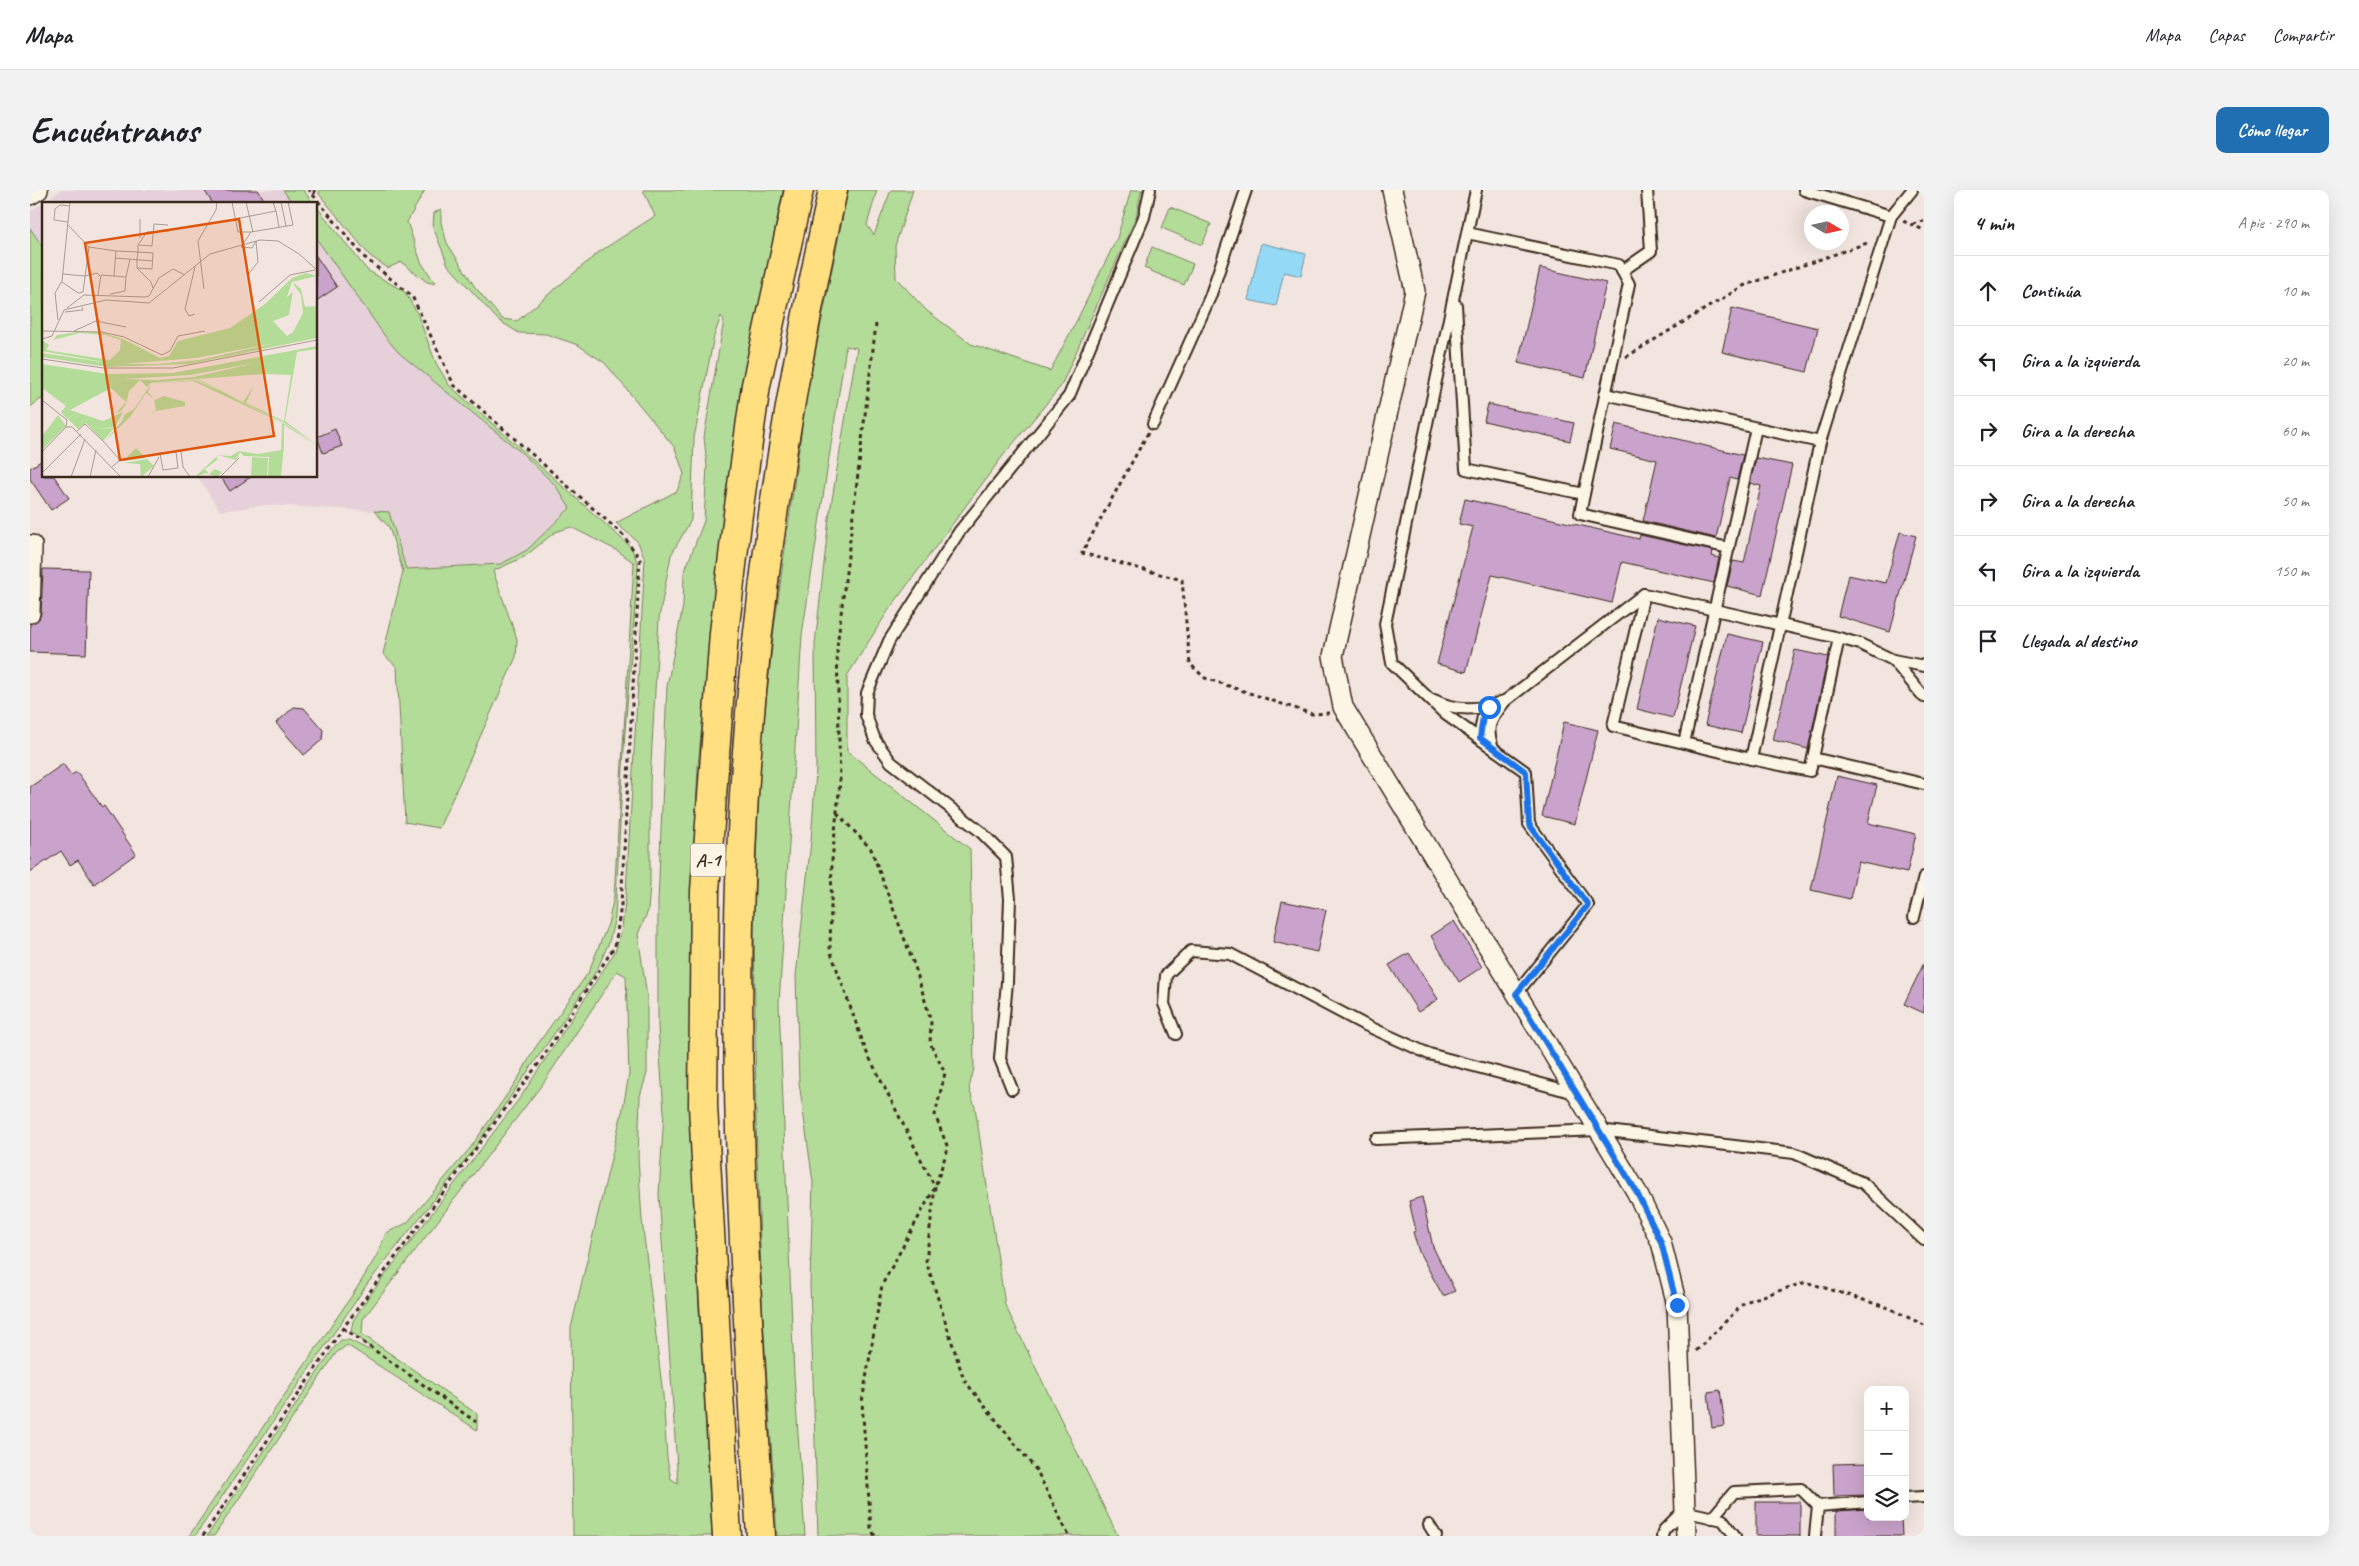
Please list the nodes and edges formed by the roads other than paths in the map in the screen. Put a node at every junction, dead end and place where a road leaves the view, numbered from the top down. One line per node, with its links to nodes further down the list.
1 (38, 190): 11 (street)
2 (798, 190): 56 (highway, A-1)
3 (833, 190): 57 (highway, A-1)
4 (1150, 190): 44 (lane)
5 (1246, 190): 17 (lane)
6 (1392, 190): 42 (street)
7 (1476, 190): 13 (lane)
8 (1647, 190): 14 (lane)
9 (1804, 190): 12 (lane)
10 (1912, 190): 12 (lane)
11 (30, 195)
12 (1891, 216): 19 (lane)
13 (1467, 233): 14 (lane); 15 (lane)
14 (1622, 271): 16 (lane)
15 (1455, 291): 20 (lane); 31 (lane)
16 (1605, 394): 18 (lane); 20 (lane)
17 (1153, 424)
18 (1756, 428): 19 (lane); 22 (lane)
19 (1820, 442): 26 (lane)
20 (1584, 494): 22 (lane)
21 (30, 545): 25 (street)
22 (1729, 548): 24 (lane)
23 (1644, 594): 24 (lane); 32 (lane); 35 (lane)
24 (1716, 610): 26 (lane); 35 (lane)
25 (30, 613)
26 (1780, 624): 27 (lane); 37 (lane)
27 (1839, 638): 28 (lane); 38 (lane)
28 (1893, 660): 29 (lane); 30 (lane)
29 (1924, 666)
30 (1924, 697)
31 (1430, 698): 33 (lane); 34 (lane)
32 (1505, 701): 33 (lane); 36 (lane)
33 (1489, 707): 34 (lane)
34 (1480, 738): 36 (lane)
35 (1684, 743): 37 (lane)
36 (1493, 748): 42 (lane)
37 (1751, 758): 38 (lane)
38 (1813, 758): 39 (lane)
39 (1924, 784)
40 (1924, 877): 41 (lane)
41 (1914, 917)
42 (1516, 994): 45 (street)
43 (1176, 1034): 45 (lane)
44 (1012, 1089)
45 (1576, 1093): 46 (street)
46 (1599, 1130): 47 (lane); 48 (lane); 53 (street)
47 (1376, 1139)
48 (1924, 1240)
49 (1924, 1497): 50 (lane)
50 (1909, 1498)
51 (1864, 1502): 52 (lane)
52 (1818, 1506): 54 (lane); 62 (lane)
53 (1683, 1511): 54 (lane); 59 (lane); 60 (street)
54 (1712, 1518): 61 (lane)
55 (1429, 1525): 58 (lane)
56 (727, 1536)
57 (761, 1536)
58 (1436, 1536)
59 (1662, 1536)
60 (1686, 1536)
61 (1735, 1536)
62 (1815, 1536)

